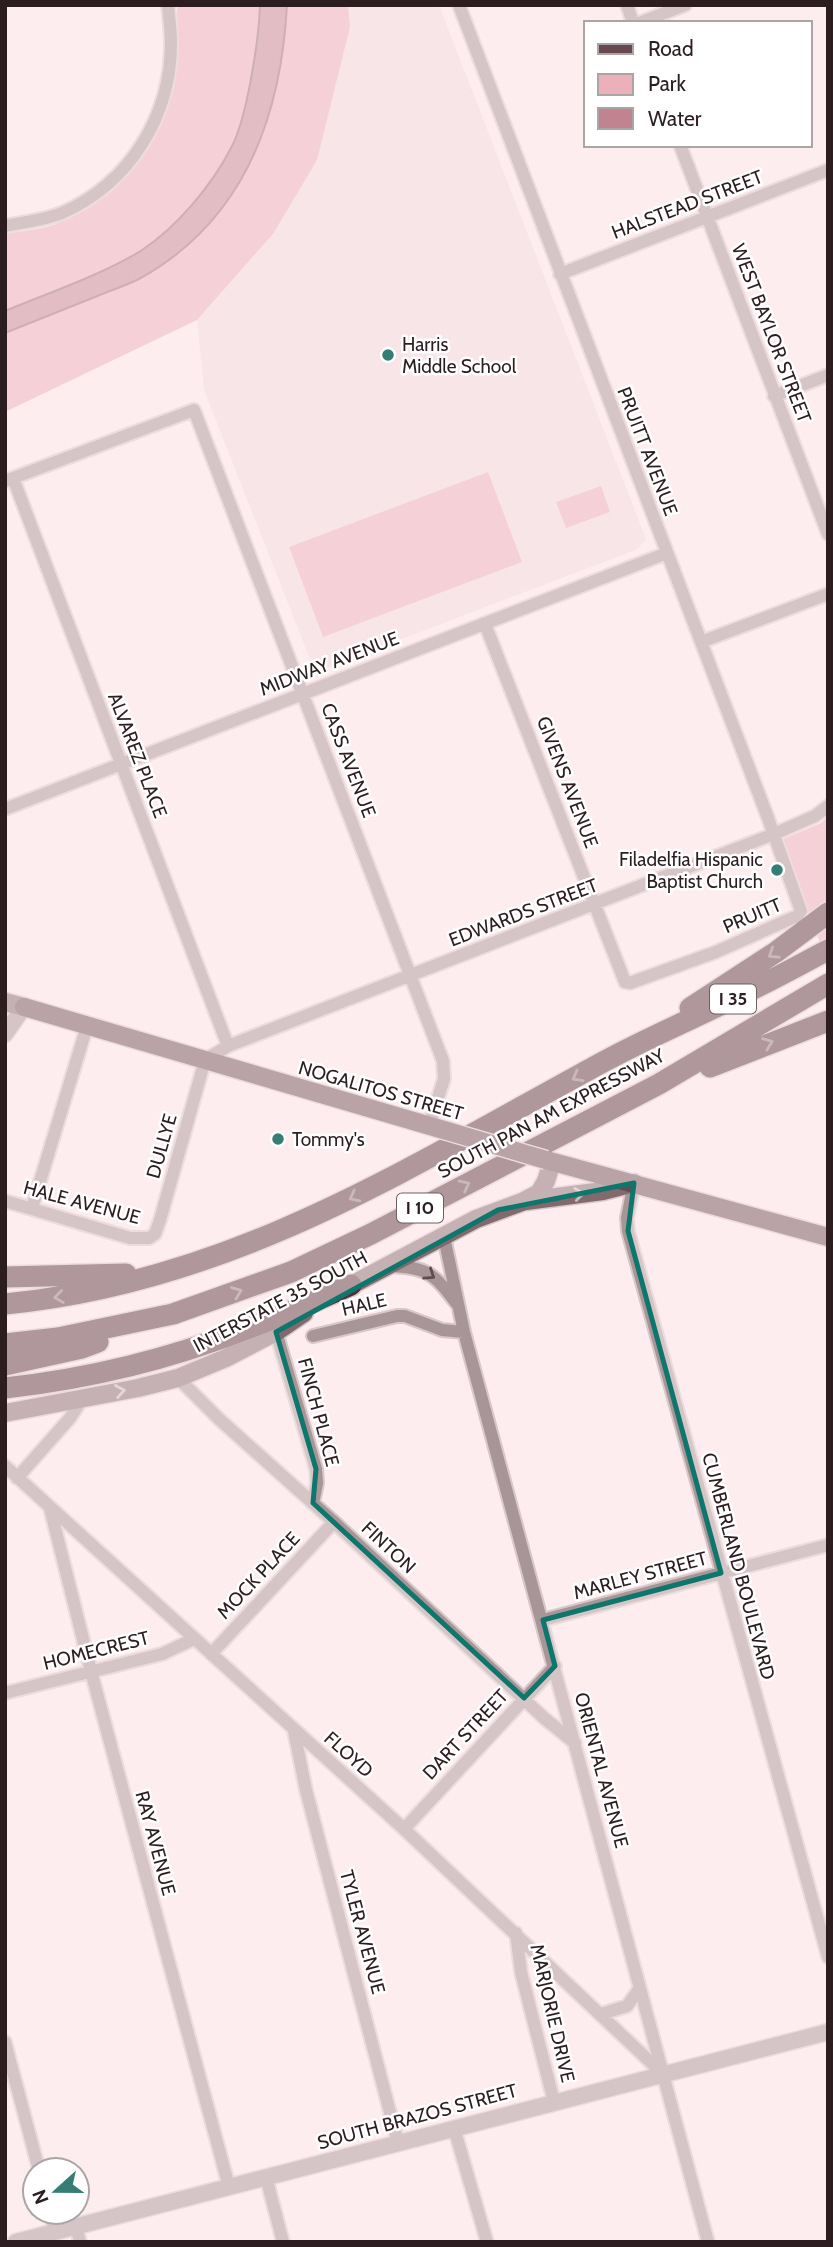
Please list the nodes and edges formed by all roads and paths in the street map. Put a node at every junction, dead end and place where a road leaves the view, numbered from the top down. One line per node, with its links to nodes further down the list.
1 (168, 5): 8 (street)
2 (459, 5): 9 (street, PRUITT AVENUE)
3 (685, 5): 4 (street)
4 (644, 21)
5 (681, 147): 7 (street, WEST BAYLOR STREET)
6 (828, 170): 7 (street, HALSTEAD STREET)
7 (707, 216): 9 (street, HALSTEAD STREET); 11 (street, WEST BAYLOR STREET)
8 (5, 226)
9 (560, 274): 14 (street, PRUITT AVENUE)
10 (828, 375): 11 (street)
11 (775, 396): 13 (street, WEST BAYLOR STREET)
12 (9, 480): 18 (street, CASS AVENUE); 19 (street, ALVAREZ PLACE)
13 (828, 534)
14 (667, 553): 16 (street, MIDWAY AVENUE); 17 (street, PRUITT AVENUE)
15 (828, 594): 17 (street)
16 (485, 624): 18 (street, MIDWAY AVENUE); 23 (street, GIVENS AVENUE)
17 (701, 642): 22 (street, PRUITT AVENUE)
18 (303, 694): 19 (street, MIDWAY AVENUE); 28 (street, CASS AVENUE)
19 (120, 764): 21 (street, MIDWAY AVENUE); 36 (street, ALVAREZ PLACE)
20 (828, 806): 22 (street, EDWARDS STREET)
21 (5, 808)
22 (774, 835): 23 (street, EDWARDS STREET); 24 (street, PRUITT AVENUE)
23 (595, 905): 27 (street, GIVENS AVENUE); 28 (street, EDWARDS STREET)
24 (802, 911): 27 (street, PRUITT)
25 (828, 913): 35 (highway, I 10, one-way to 35)
26 (828, 950): 35 (highway, SOUTH PAN AM EXPRESSWAY / I 35)
27 (716, 952)
28 (412, 976): 36 (street, EDWARDS STREET); 39 (street, CASS AVENUE)
29 (828, 984): 38 (highway, SOUTH PAN AM EXPRESSWAY / I 35)
30 (5, 1002): 31 (main road, NOGALITOS STREET)
31 (24, 1007): 33 (main road, NOGALITOS STREET); 34 (street)
32 (828, 1021): 38 (highway, I 10, one-way to 32)
33 (88, 1026): 37 (main road, NOGALITOS STREET); 44 (street)
34 (5, 1034)
35 (637, 1044): 49 (highway, SOUTH PAN AM EXPRESSWAY / I 10, one-way to 49)
36 (228, 1046): 37 (street, EDWARDS STREET)
37 (205, 1060): 39 (main road, NOGALITOS STREET); 47 (street, DULLYE)
38 (659, 1084): 54 (highway, SOUTH PAN AM EXPRESSWAY / I 10, one-way to 38)
39 (433, 1127): 40 (main road, NOGALITOS STREET, bridge)
40 (549, 1161): 41 (main road, NOGALITOS STREET); 43 (main road, INTERSTATE 35 SOUTH)
41 (634, 1183): 43 (main road, INTERSTATE 35 SOUTH, one-way to 41); 46 (main road, NOGALITOS STREET); 70 (street, CUMBERLAND BOULEVARD)
42 (5, 1201): 44 (street, HALE AVENUE)
43 (522, 1202): 45 (main road, INTERSTATE 35 SOUTH)
44 (32, 1208): 47 (street, HALE AVENUE)
45 (444, 1237): 48 (main road, INTERSTATE 35 SOUTH); 53 (street, ORIENTAL AVENUE)
46 (828, 1237)
47 (149, 1238)
48 (388, 1266): 51 (main road, INTERSTATE 35 SOUTH); 53 (street, ORIENTAL AVENUE, one-way to 53)
49 (173, 1272): 50 (highway); 52 (highway, SOUTH PAN AM EXPRESSWAY / I 10, one-way to 52)
50 (5, 1277)
51 (351, 1285): 55 (main road, INTERSTATE 35 SOUTH); 61 (highway)
52 (5, 1304)
53 (459, 1307): 56 (street, ORIENTAL AVENUE)
54 (173, 1314): 58 (highway, SOUTH PAN AM EXPRESSWAY / I 10); 59 (highway)
55 (276, 1332): 60 (main road, INTERSTATE 35 SOUTH); 66 (street, FINCH PLACE)
56 (464, 1332): 57 (street, HALE); 71 (street, ORIENTAL AVENUE)
57 (313, 1336)
58 (5, 1344)
59 (5, 1364)
60 (178, 1378): 62 (main road, INTERSTATE 35 SOUTH, one-way to 60); 66 (street, FINTON)
61 (5, 1388)
62 (82, 1399): 63 (main road, INTERSTATE 35 SOUTH); 65 (street)
63 (5, 1413)
64 (5, 1466): 65 (street, FLOYD)
65 (17, 1478): 67 (street, FLOYD)
66 (313, 1503): 68 (street, FINTON)
67 (50, 1507): 72 (street, FLOYD); 75 (street, RAY AVENUE)
68 (334, 1522): 73 (street, MOCK PLACE); 77 (street, FINTON)
69 (828, 1545): 70 (street, MARLEY STREET)
70 (721, 1573): 71 (street, MARLEY STREET); 82 (street, CUMBERLAND BOULEVARD)
71 (543, 1620): 74 (street, ORIENTAL AVENUE)
72 (194, 1639): 73 (street, FLOYD); 75 (street, HOMECREST)
73 (211, 1654): 78 (street, FLOYD)
74 (555, 1666): 77 (street, DART STREET); 79 (street, ORIENTAL AVENUE)
75 (91, 1671): 76 (street, HOMECREST); 93 (street, RAY AVENUE)
76 (5, 1693)
77 (524, 1698): 79 (street, FINTON); 80 (street, DART STREET)
78 (294, 1731): 80 (street, FLOYD); 90 (street, TYLER AVENUE)
79 (575, 1742): 83 (street, ORIENTAL AVENUE)
80 (404, 1829): 81 (street, FLOYD)
81 (516, 1933): 84 (street, FLOYD); 88 (street, MARJORIE DRIVE)
82 (828, 1957)
83 (640, 1988): 84 (street); 87 (street, ORIENTAL AVENUE)
84 (601, 2014): 87 (street, FLOYD)
85 (828, 2032): 87 (street, SOUTH BRAZOS STREET)
86 (5, 2042): 91 (street)
87 (663, 2074): 88 (street, SOUTH BRAZOS STREET); 100 (street, ORIENTAL AVENUE)
88 (554, 2102): 89 (street, SOUTH BRAZOS STREET)
89 (454, 2128): 90 (street, SOUTH BRAZOS STREET); 99 (street)
90 (398, 2143): 92 (street, SOUTH BRAZOS STREET)
91 (34, 2156)
92 (266, 2177): 93 (street, SOUTH BRAZOS STREET); 98 (street)
93 (229, 2187): 96 (street, SOUTH BRAZOS STREET)
94 (54, 2226): 95 (street)
95 (55, 2232): 96 (street, SOUTH BRAZOS STREET); 97 (street, SOUTH BRAZOS STREET)
96 (78, 2234)
97 (16, 2242)
98 (283, 2242)
99 (486, 2242)
100 (708, 2242)

